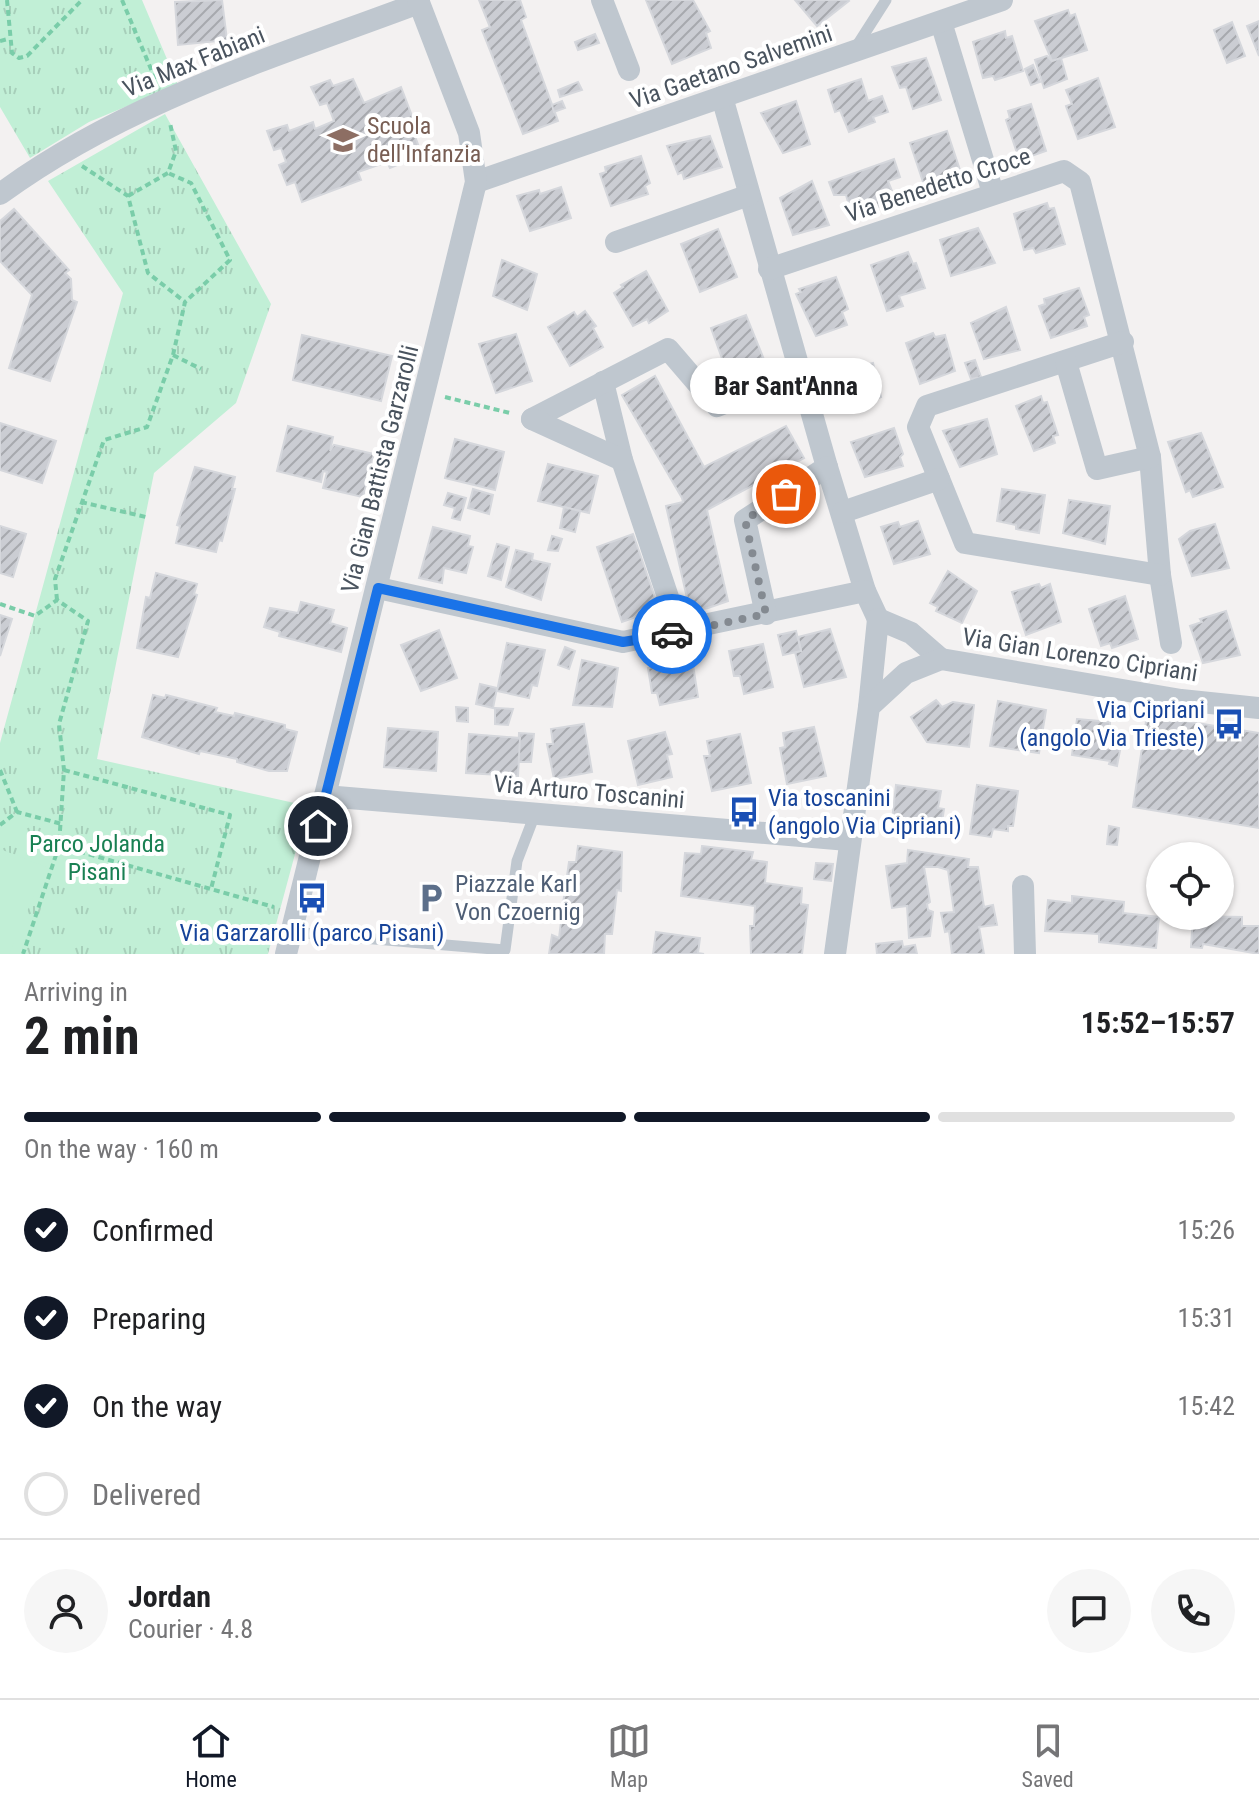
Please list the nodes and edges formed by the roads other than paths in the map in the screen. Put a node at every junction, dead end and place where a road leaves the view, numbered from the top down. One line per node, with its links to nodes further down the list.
1 (602, 0): 7 (street)
2 (886, 0): 6 (lane)
3 (1002, 0): 5 (street, Via Gaetano Salvemini)
4 (419, 2): 9 (street, Via Gian Battista Garzarolli); 11 (street, Via Max Fabiani)
5 (941, 22): 6 (street, Via Gaetano Salvemini); 10 (street)
6 (853, 51): 8 (street, Via Gaetano Salvemini)
7 (629, 70)
8 (722, 97): 9 (street, Via Gaetano Salvemini); 12 (street)
9 (476, 182): 25 (street, Via Gian Battista Garzarolli)
10 (993, 193): 14 (street, Via Benedetto Croce); 15 (street, Via Benedetto Croce)
11 (0, 194)
12 (749, 195): 13 (street); 14 (street)
13 (616, 242)
14 (769, 269): 17 (street)
15 (1123, 342): 16 (street); 19 (street, Via Benedetto Croce)
16 (1066, 362): 19 (street); 22 (street)
17 (799, 373): 18 (street); 21 (street)
18 (603, 382): 20 (street); 20 (street)
19 (1150, 457): 24 (street, Via Benedetto Croce)
20 (622, 460): 29 (street)
21 (827, 467): 23 (street); 27 (street)
22 (939, 479): 23 (street); 24 (street)
23 (843, 512): 26 (street)
24 (1160, 575): 30 (street, Via Benedetto Croce)
25 (378, 588): 29 (street); 34 (street, Via Gian Battista Garzarolli)
26 (865, 591): 27 (street); 28 (street)
27 (766, 614): 29 (street)
28 (878, 619): 31 (street); 32 (street)
29 (680, 633)
30 (1171, 643)
31 (941, 659): 32 (street, Via Gian Lorenzo Cipriani); 33 (street, Via Gian Lorenzo Cipriani)
32 (869, 707): 36 (street)
33 (1259, 708)
34 (325, 796): 35 (street, Via Arturo Toscanini); 38 (street, Via Gian Battista Garzarolli)
35 (535, 814): 36 (street, Via Arturo Toscanini); 38 (lane)
36 (848, 840): 39 (street)
37 (1023, 886): 40 (street)
38 (291, 933)
39 (835, 954)
40 (1025, 954)

